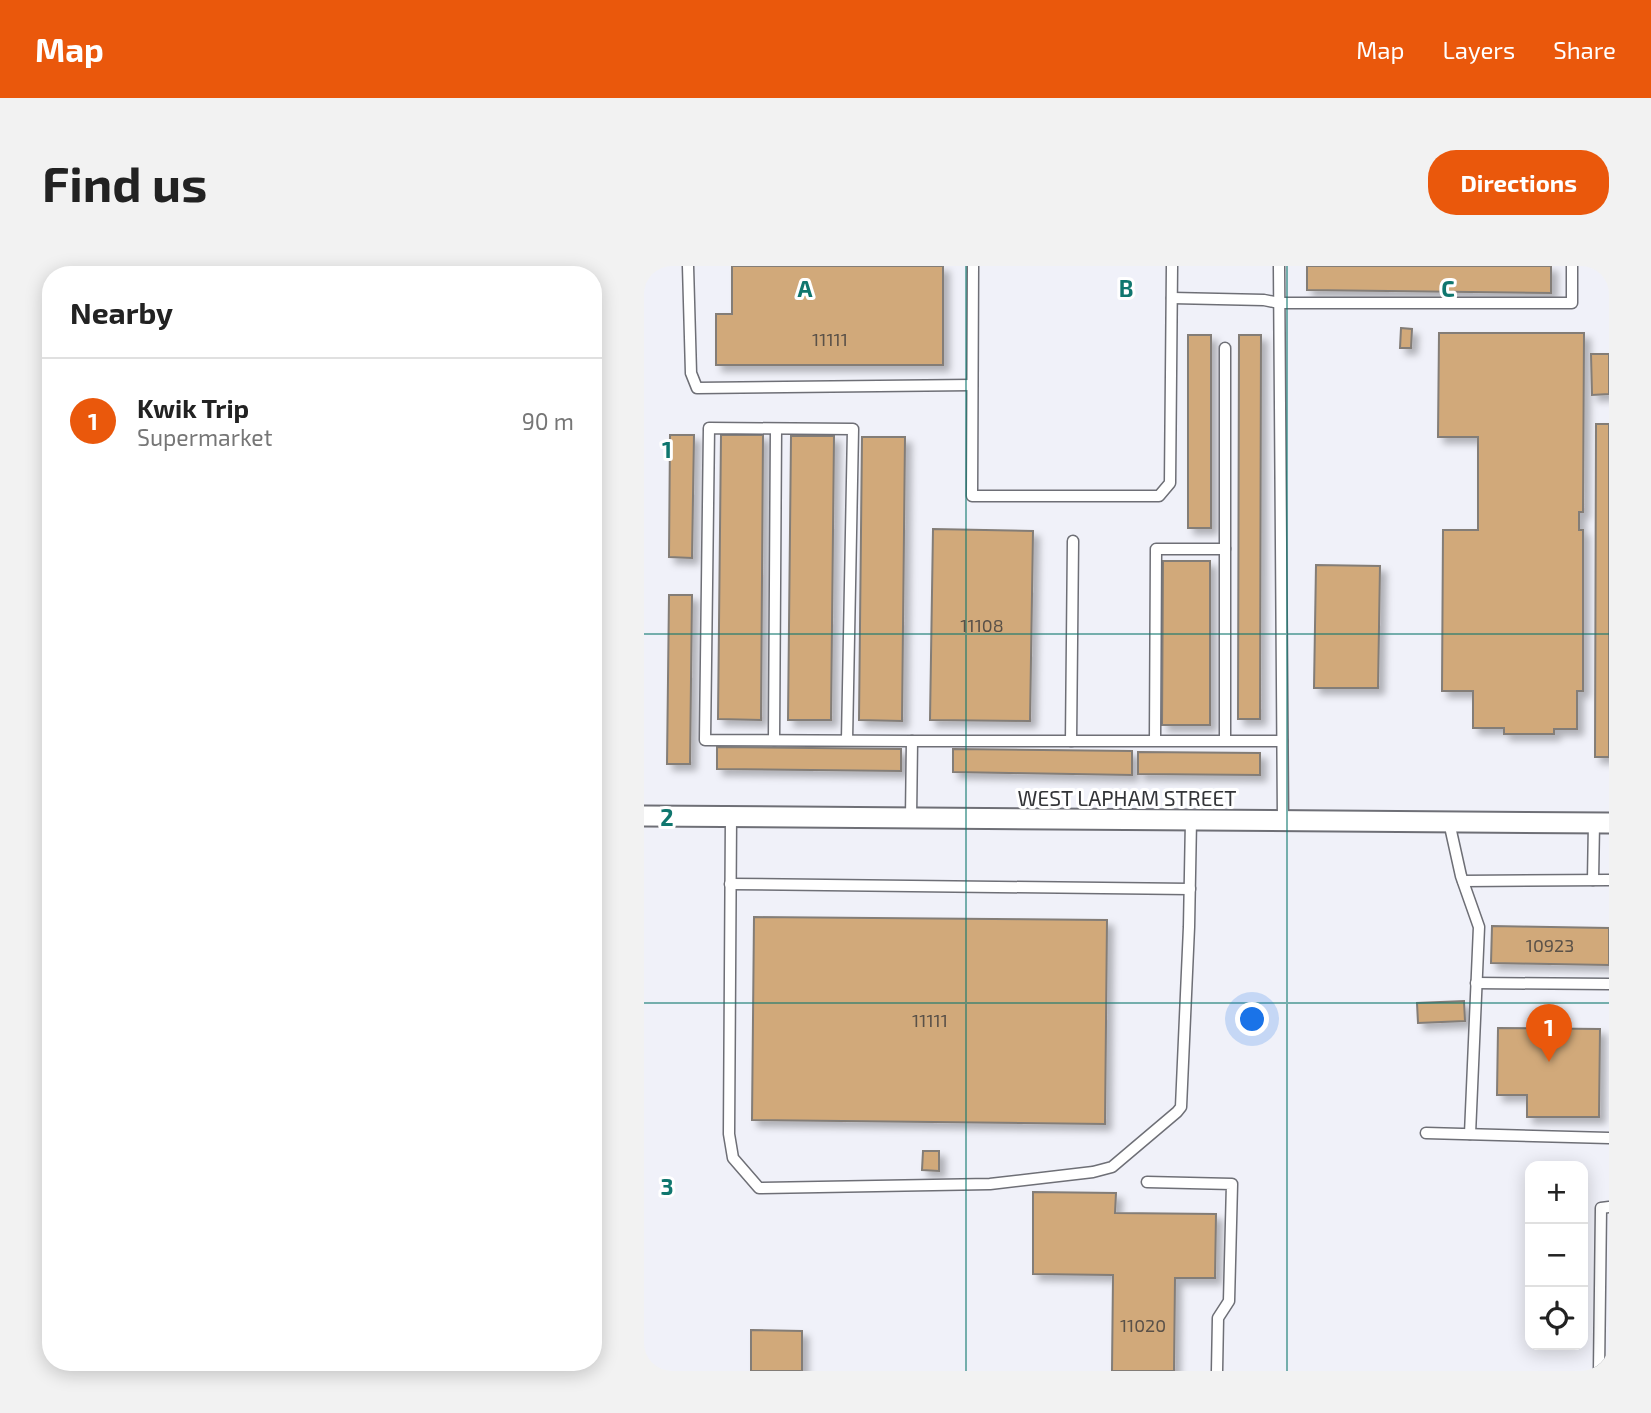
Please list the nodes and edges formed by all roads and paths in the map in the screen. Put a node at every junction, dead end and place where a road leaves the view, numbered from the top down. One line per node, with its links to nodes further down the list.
1 (688, 266): 9 (lane)
2 (974, 266): 9 (lane)
3 (1172, 266): 6 (lane)
4 (1279, 266): 7 (lane)
5 (1572, 266): 7 (lane)
6 (1172, 298): 7 (lane); 9 (lane)
7 (1279, 303): 19 (lane)
8 (1225, 348): 12 (lane)
9 (972, 386)
10 (776, 429): 13 (lane); 13 (lane); 14 (lane)
11 (1073, 541): 18 (lane)
12 (1225, 548): 15 (lane); 16 (lane)
13 (774, 740): 14 (lane)
14 (847, 740): 17 (lane)
15 (1155, 740): 16 (lane); 18 (lane)
16 (1225, 740): 19 (lane)
17 (912, 741): 18 (lane); 22 (lane)
18 (1071, 741)
19 (1282, 741): 24 (lane)
20 (644, 816): 21 (street, WEST LAPHAM STREET)
21 (732, 816): 22 (street, WEST LAPHAM STREET); 30 (lane)
22 (911, 818): 23 (street, WEST LAPHAM STREET)
23 (1191, 820): 24 (street, WEST LAPHAM STREET); 31 (lane)
24 (1283, 821): 25 (street, WEST LAPHAM STREET)
25 (1449, 822): 26 (street, WEST LAPHAM STREET); 29 (lane)
26 (1601, 823): 27 (lane)
27 (1593, 880): 28 (lane); 29 (lane)
28 (1609, 880)
29 (1463, 881): 32 (lane)
30 (730, 884): 31 (lane); 31 (lane)
31 (1190, 888)
32 (1476, 983): 33 (lane); 35 (lane)
33 (1609, 984)
34 (1426, 1133): 35 (lane)
35 (1470, 1134): 36 (lane)
36 (1609, 1138)
37 (1147, 1182): 39 (lane)
38 (1609, 1207): 40 (lane)
39 (1217, 1371)
40 (1600, 1371)

